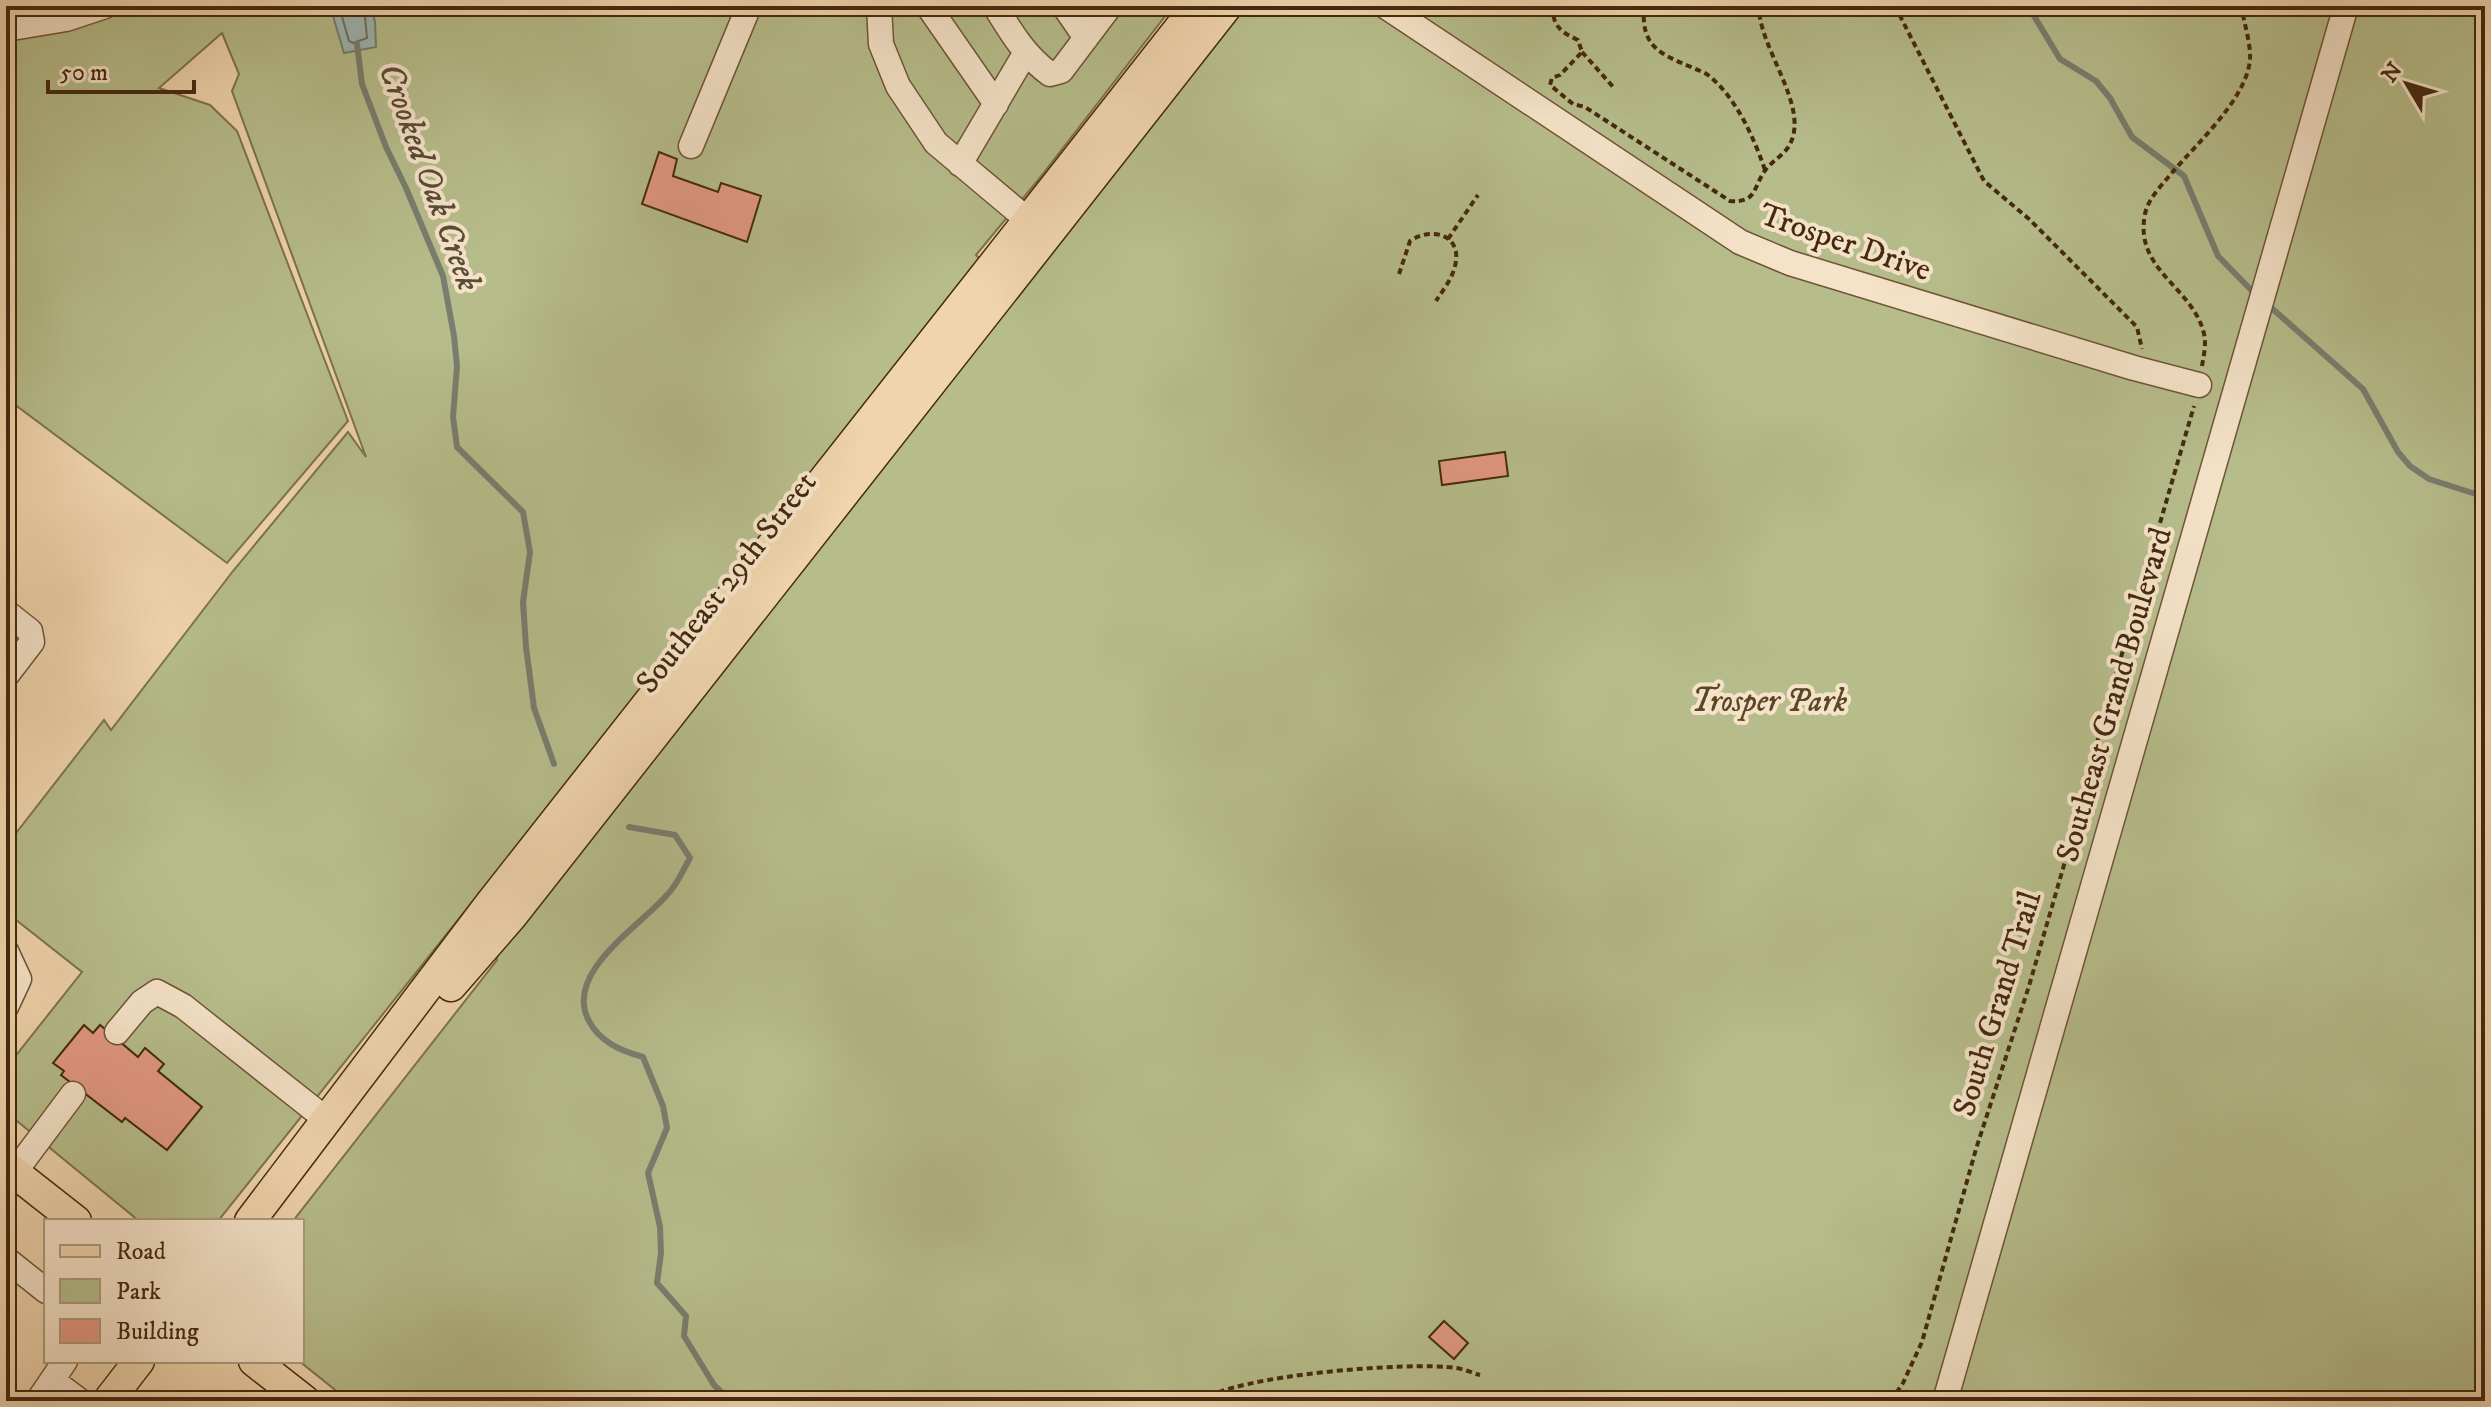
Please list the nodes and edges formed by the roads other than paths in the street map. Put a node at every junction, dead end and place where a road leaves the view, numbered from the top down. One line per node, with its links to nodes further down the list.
1 (105, 6): 12 (street)
2 (749, 6): 16 (street)
3 (879, 6): 17 (street)
4 (928, 6): 15 (street)
5 (995, 6): 14 (street)
6 (1064, 6): 13 (street)
7 (1110, 6): 13 (street)
8 (1197, 6): 18 (main road, Southeast 29th Street)
9 (1227, 6): 18 (main road, Southeast 29th Street)
10 (1385, 6): 19 (street, Trosper Drive)
11 (2346, 6): 40 (street, Southeast Grand Boulevard)
12 (6, 29)
13 (1086, 38): 14 (street)
14 (1026, 52): 15 (street)
15 (996, 104): 17 (street)
16 (691, 146)
17 (960, 164): 18 (street)
18 (1037, 228): 26 (main road, Southeast 29th Street); 28 (main road, Southeast 29th Street)
19 (2199, 385)
20 (6, 612): 21 (street)
21 (6, 676)
22 (6, 951): 23 (street)
23 (6, 1007)
24 (117, 1032): 26 (street)
25 (73, 1094): 27 (street)
26 (327, 1120): 28 (main road, Southeast 29th Street)
27 (10, 1170): 29 (main road)
28 (271, 1194): 30 (main road, Southeast 29th Street)
29 (73, 1219)
30 (252, 1219)
31 (10, 1270): 32 (street)
32 (44, 1290)
33 (137, 1363): 38 (main road)
34 (257, 1363): 39 (main road)
35 (59, 1370): 36 (street); 37 (street)
36 (38, 1401)
37 (80, 1401)
38 (108, 1401)
39 (305, 1401)
40 (1945, 1401)

